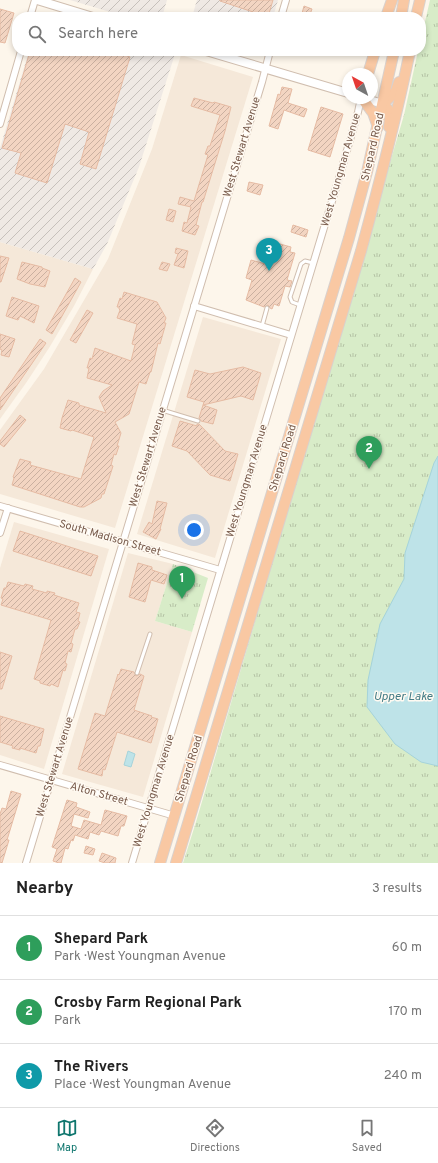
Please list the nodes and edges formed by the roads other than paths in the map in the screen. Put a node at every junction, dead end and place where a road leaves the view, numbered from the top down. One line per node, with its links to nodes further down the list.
1 (36, 0): 6 (street); 7 (street)
2 (286, 0): 8 (street)
3 (392, 0): 9 (highway)
4 (404, 0): 10 (highway)
5 (420, 0): 11 (highway)
6 (32, 12)
7 (76, 12)
8 (282, 12)
9 (388, 12)
10 (402, 12)
11 (417, 12)
12 (20, 56): 26 (street)
13 (223, 56): 19 (street)
14 (269, 56): 19 (street, West Stewart Avenue)
15 (373, 56): 20 (highway)
16 (393, 56): 25 (highway, Shepard Road)
17 (408, 56): 25 (highway)
18 (409, 56): 28 (highway, Shepard Road)
19 (265, 68): 21 (street); 31 (street, West Stewart Avenue)
20 (370, 68)
21 (342, 91)
22 (378, 103): 25 (street)
23 (360, 104): 29 (street, West Youngman Avenue)
24 (366, 104): 27 (highway)
25 (383, 104): 27 (highway, Shepard Road); 28 (highway)
26 (0, 124)
27 (378, 127): 48 (highway, Shepard Road)
28 (386, 161): 45 (highway, Shepard Road)
29 (313, 263): 30 (street, West Youngman Avenue); 30 (lane)
30 (300, 305): 34 (street, West Youngman Avenue)
31 (194, 306): 33 (street); 35 (street, West Stewart Avenue)
32 (267, 308): 33 (lane)
33 (262, 326): 34 (street)
34 (291, 335): 41 (street, West Youngman Avenue)
35 (162, 410): 36 (lane); 40 (street, West Stewart Avenue)
36 (198, 421)
37 (0, 506): 38 (street, South Madison Street)
38 (8, 508): 39 (street); 40 (street, South Madison Street)
39 (0, 533)
40 (122, 542): 41 (street, South Madison Street); 46 (street, West Stewart Avenue)
41 (220, 570): 47 (street, West Youngman Avenue)
42 (150, 634): 43 (lane)
43 (138, 674)
44 (0, 765): 46 (street, Alton Street)
45 (205, 768): 48 (highway); 49 (highway, Shepard Road)
46 (51, 780): 47 (street, Alton Street); 50 (street, West Stewart Avenue)
47 (148, 809): 48 (street, Alton Street); 51 (street, West Youngman Avenue)
48 (175, 816): 49 (highway); 52 (highway, Shepard Road)
49 (177, 860)
50 (26, 863)
51 (132, 863)
52 (160, 863)

